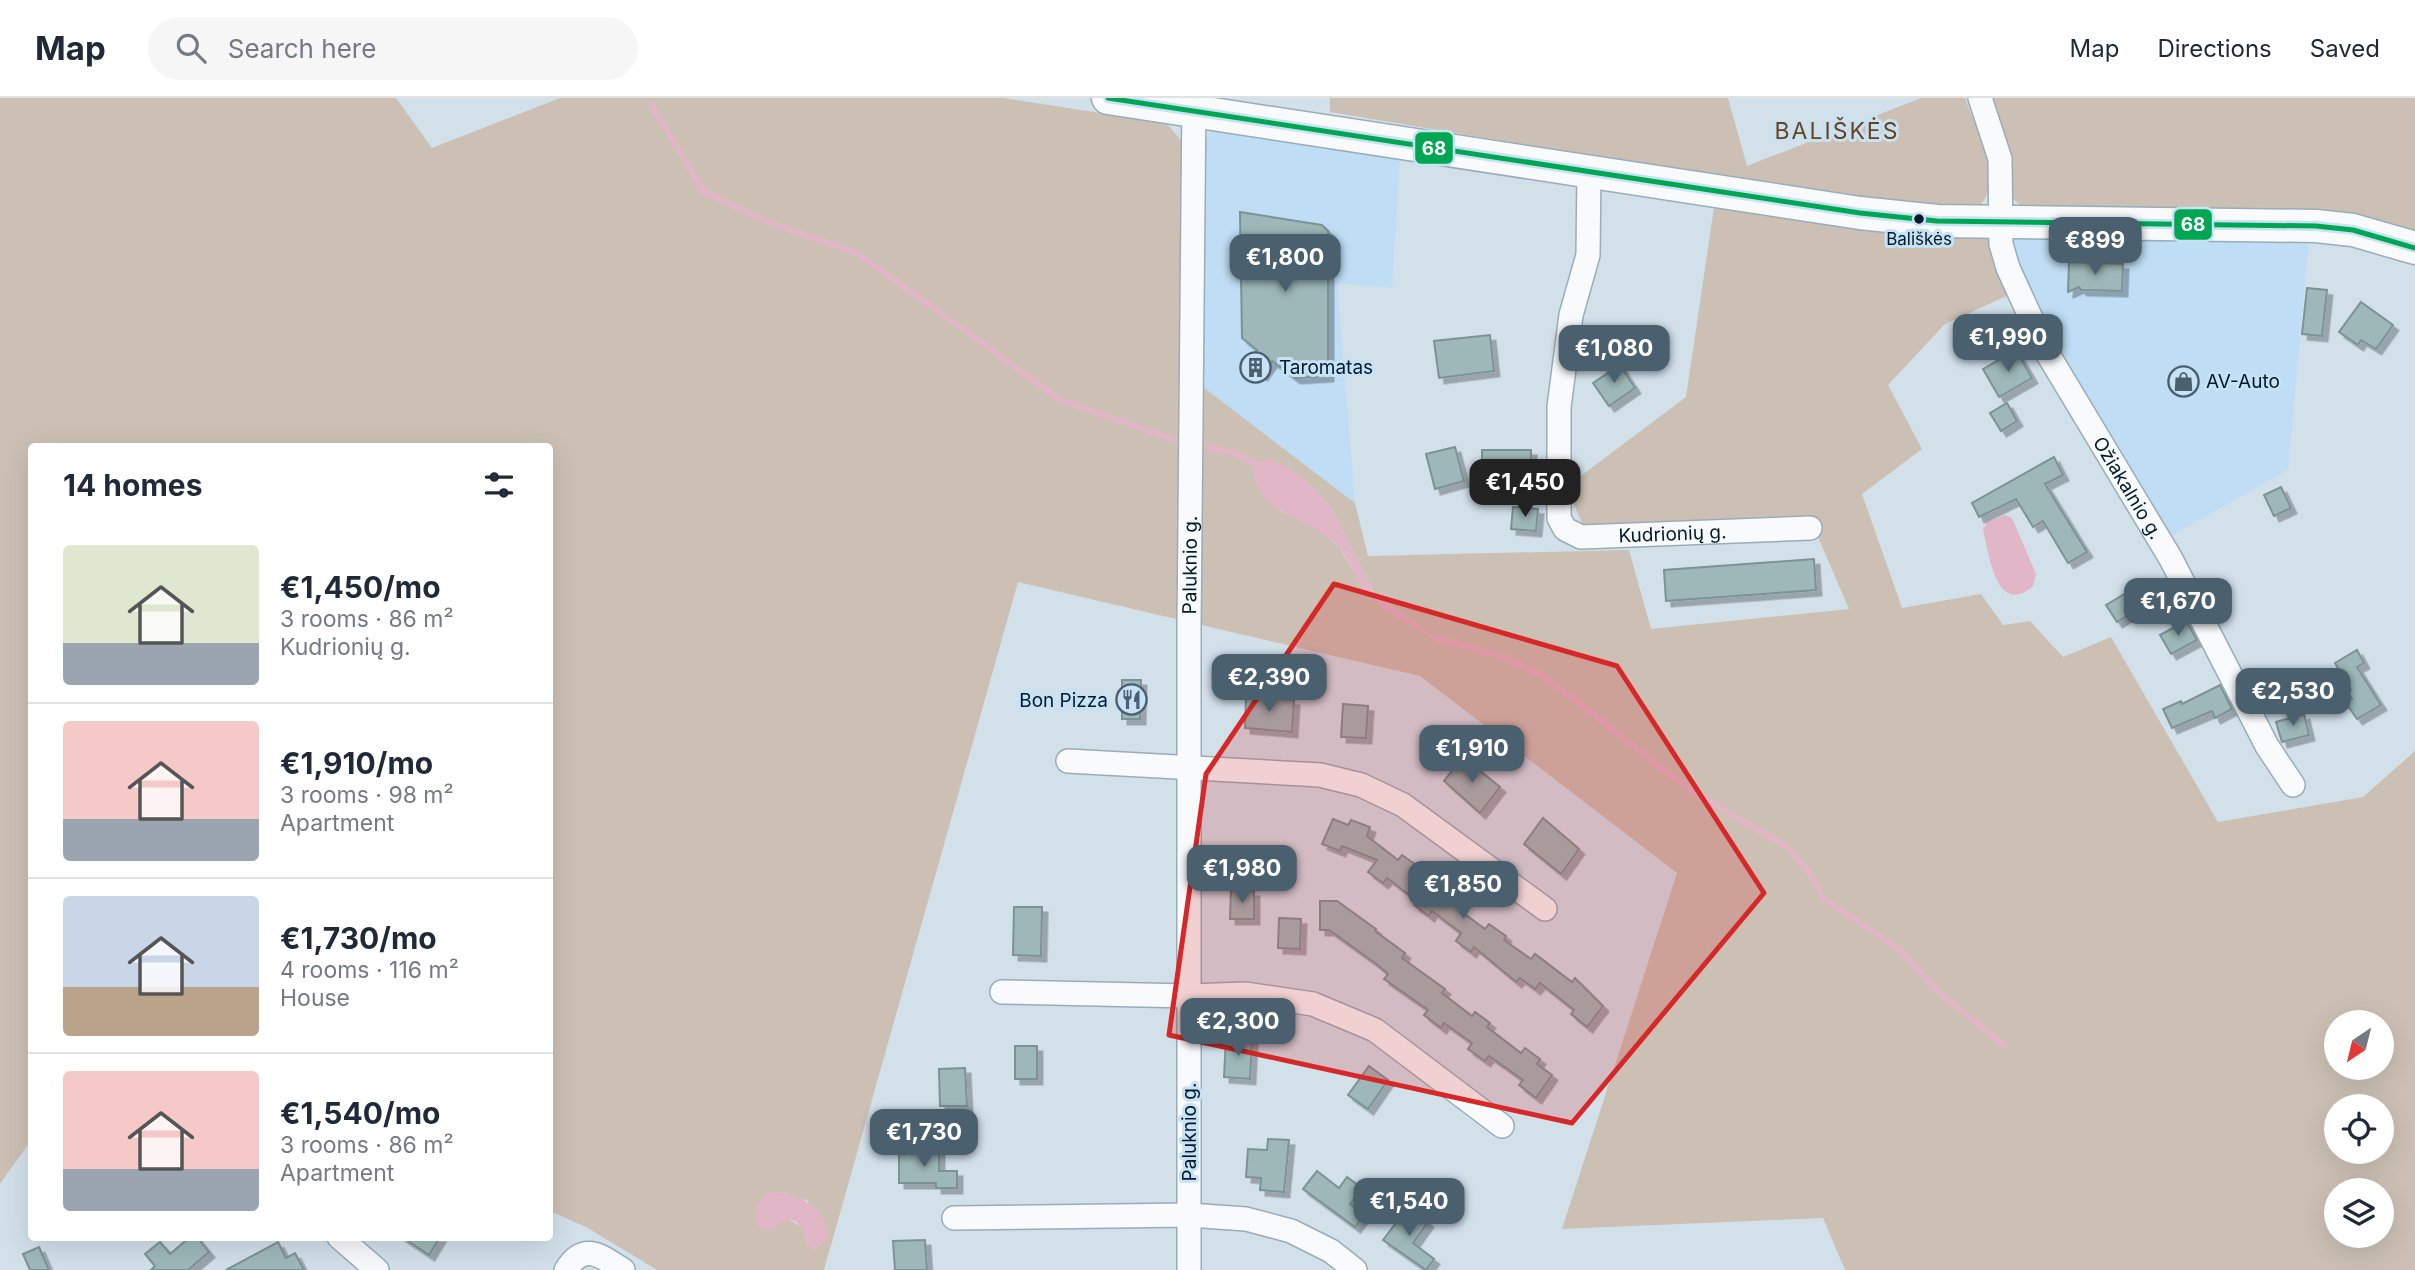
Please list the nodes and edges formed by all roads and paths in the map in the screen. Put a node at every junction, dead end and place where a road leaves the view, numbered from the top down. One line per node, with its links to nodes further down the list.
1 (1108, 98): 3 (main road)
2 (1980, 98): 5 (street, Ožiakalnio g.)
3 (1194, 105): 4 (main road); 9 (street, Paluknio g.)
4 (1589, 171): 5 (main road); 7 (street, Kudrionių g.)
5 (2000, 221): 6 (main road); 10 (street, Ožiakalnio g.)
6 (2415, 248)
7 (1810, 528)
8 (1068, 761): 9 (street)
9 (1189, 766): 11 (street); 13 (street, Paluknio g.)
10 (2293, 785)
11 (1545, 909)
12 (1002, 992): 13 (street)
13 (1189, 996): 14 (street); 15 (street, Paluknio g.)
14 (1502, 1126)
15 (1189, 1215): 16 (street); 21 (street, Paluknio g.); 22 (street)
16 (954, 1218)
17 (344, 1241): 19 (street)
18 (570, 1265): 20 (street)
19 (377, 1270)
20 (623, 1270)
21 (1189, 1270)
22 (1355, 1270)

